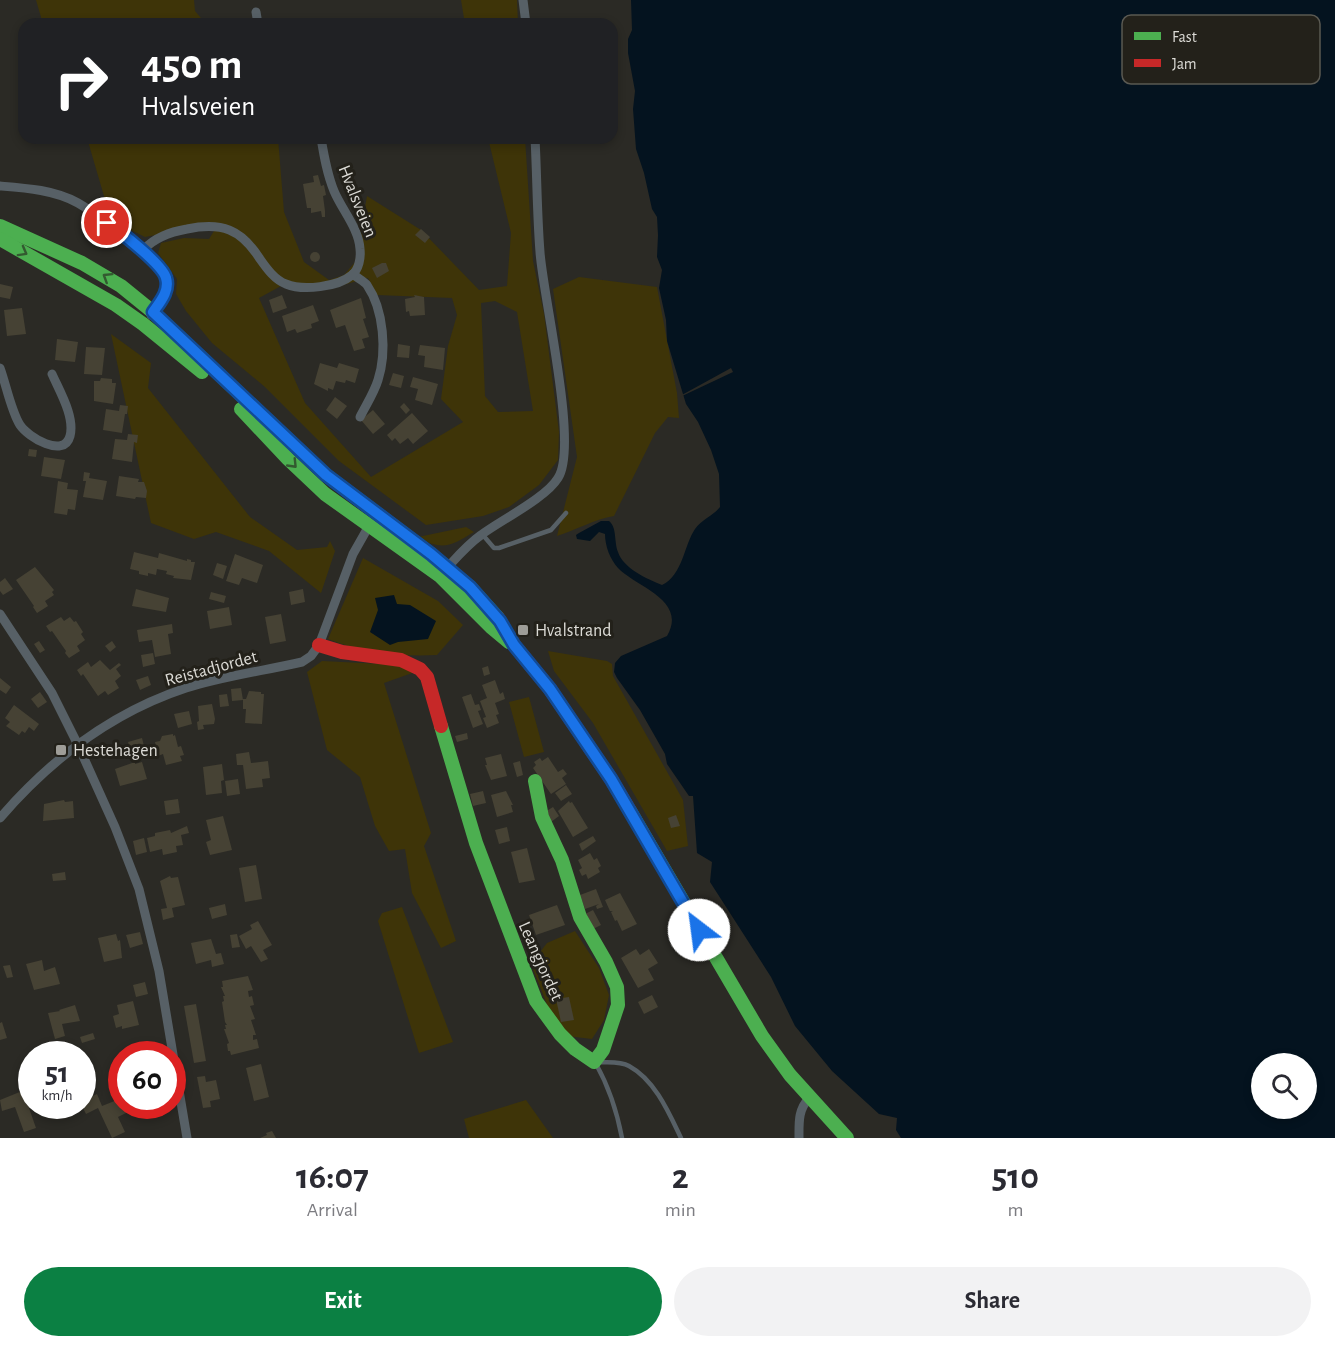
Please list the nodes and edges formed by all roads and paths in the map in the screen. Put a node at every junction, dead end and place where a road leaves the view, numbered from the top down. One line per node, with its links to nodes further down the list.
1 (523, 0): 4 (street)
2 (256, 12): 3 (street)
3 (257, 18)
4 (525, 18)
5 (322, 144): 11 (street, Hvalsveien)
6 (535, 144): 20 (street)
7 (0, 186): 10 (street)
8 (0, 226): 12 (main road, one-way to 8)
9 (0, 239): 13 (main road, one-way to 13)
10 (142, 250): 11 (street); 12 (street)
11 (352, 274): 16 (street)
12 (153, 312): 13 (street); 18 (main road)
13 (143, 324): 19 (main road, one-way to 19)
14 (0, 368): 15 (street)
15 (52, 374)
16 (360, 417)
17 (566, 513): 20 (lane)
18 (377, 514): 19 (street); 21 (main road)
19 (369, 526): 21 (main road); 23 (street)
20 (482, 534): 21 (street)
21 (443, 572): 28 (main road)
22 (0, 614): 24 (street)
23 (319, 645): 24 (street, Reistadjordet); 27 (main road, Leangjordet)
24 (78, 745): 26 (street, Reistadjordet); 29 (street)
25 (535, 781): 27 (main road)
26 (0, 818)
27 (594, 1062): 30 (lane); 31 (lane)
28 (809, 1098): 32 (street); 33 (main road)
29 (187, 1138)
30 (622, 1138)
31 (681, 1138)
32 (799, 1138)
33 (847, 1138)

